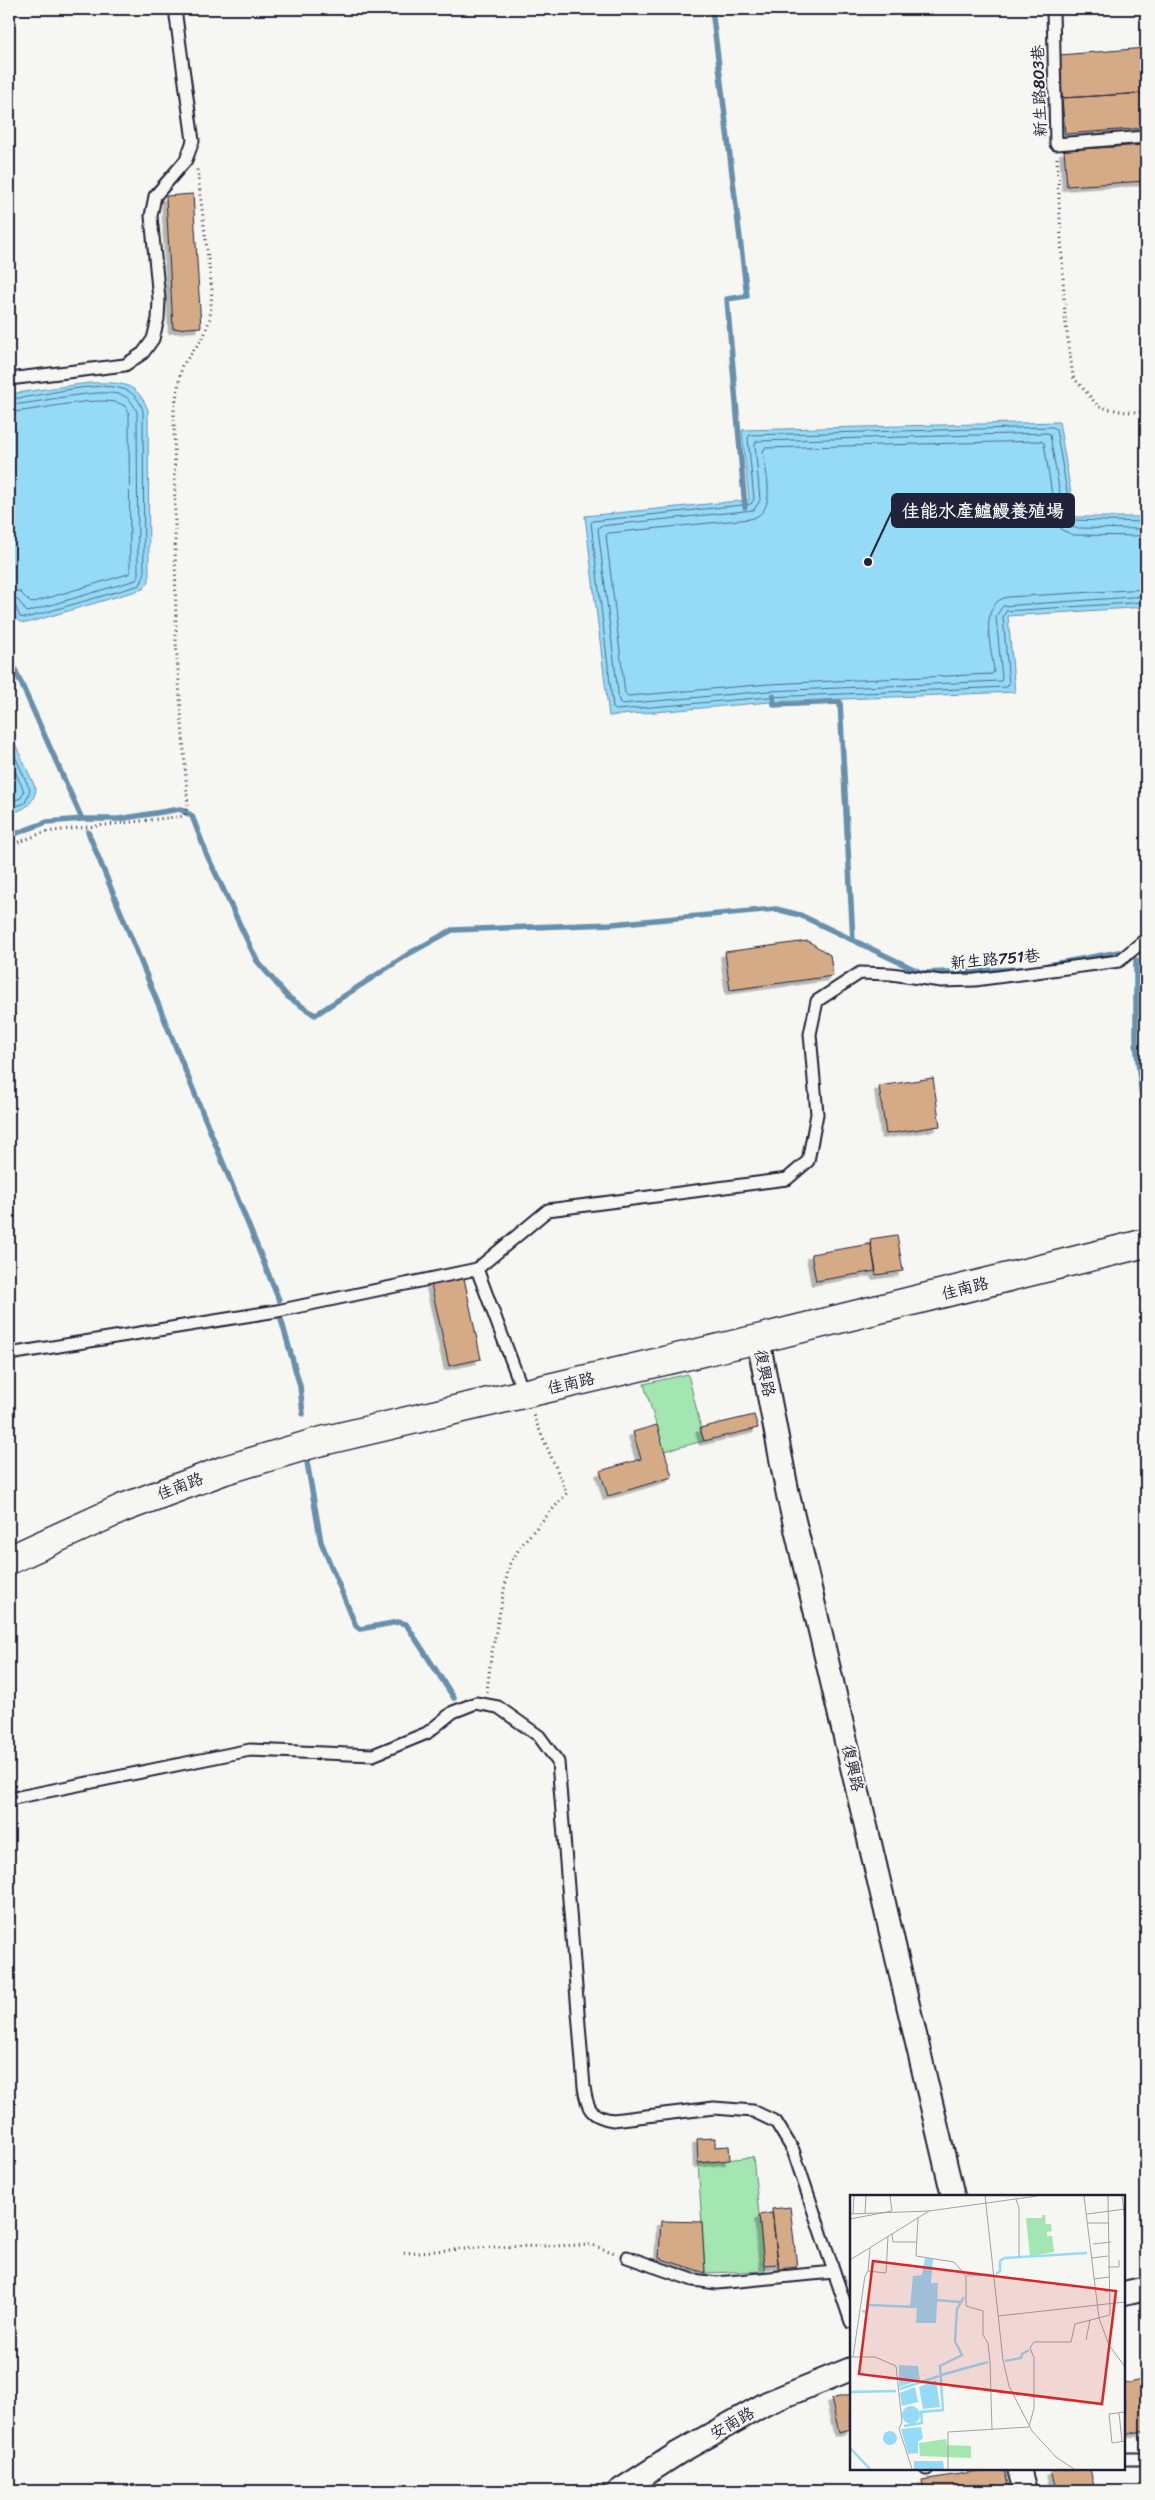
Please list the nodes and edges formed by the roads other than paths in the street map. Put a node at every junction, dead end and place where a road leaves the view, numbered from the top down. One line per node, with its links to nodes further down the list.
1 (175, 9): 4 (lane)
2 (1053, 9): 3 (lane, 新生路803巷)
3 (1146, 137)
4 (9, 379)
5 (1146, 939): 7 (lane, 新生路751巷)
6 (1146, 1243): 8 (street, 佳南路)
7 (477, 1269): 9 (lane); 10 (lane)
8 (758, 1339): 10 (street, 佳南路); 13 (street, 復興路)
9 (9, 1354)
10 (524, 1394): 11 (street, 佳南路)
11 (9, 1560)
12 (9, 1799): 15 (lane)
13 (953, 2195)
14 (627, 2257): 15 (lane)
15 (834, 2272): 18 (lane)
16 (1146, 2288): 17 (street)
17 (1125, 2293)
18 (850, 2319)
19 (850, 2369): 23 (street, 安南路)
20 (1125, 2459): 21 (lane)
21 (1146, 2460)
22 (1019, 2470): 24 (street)
23 (619, 2491)
24 (1025, 2491)

